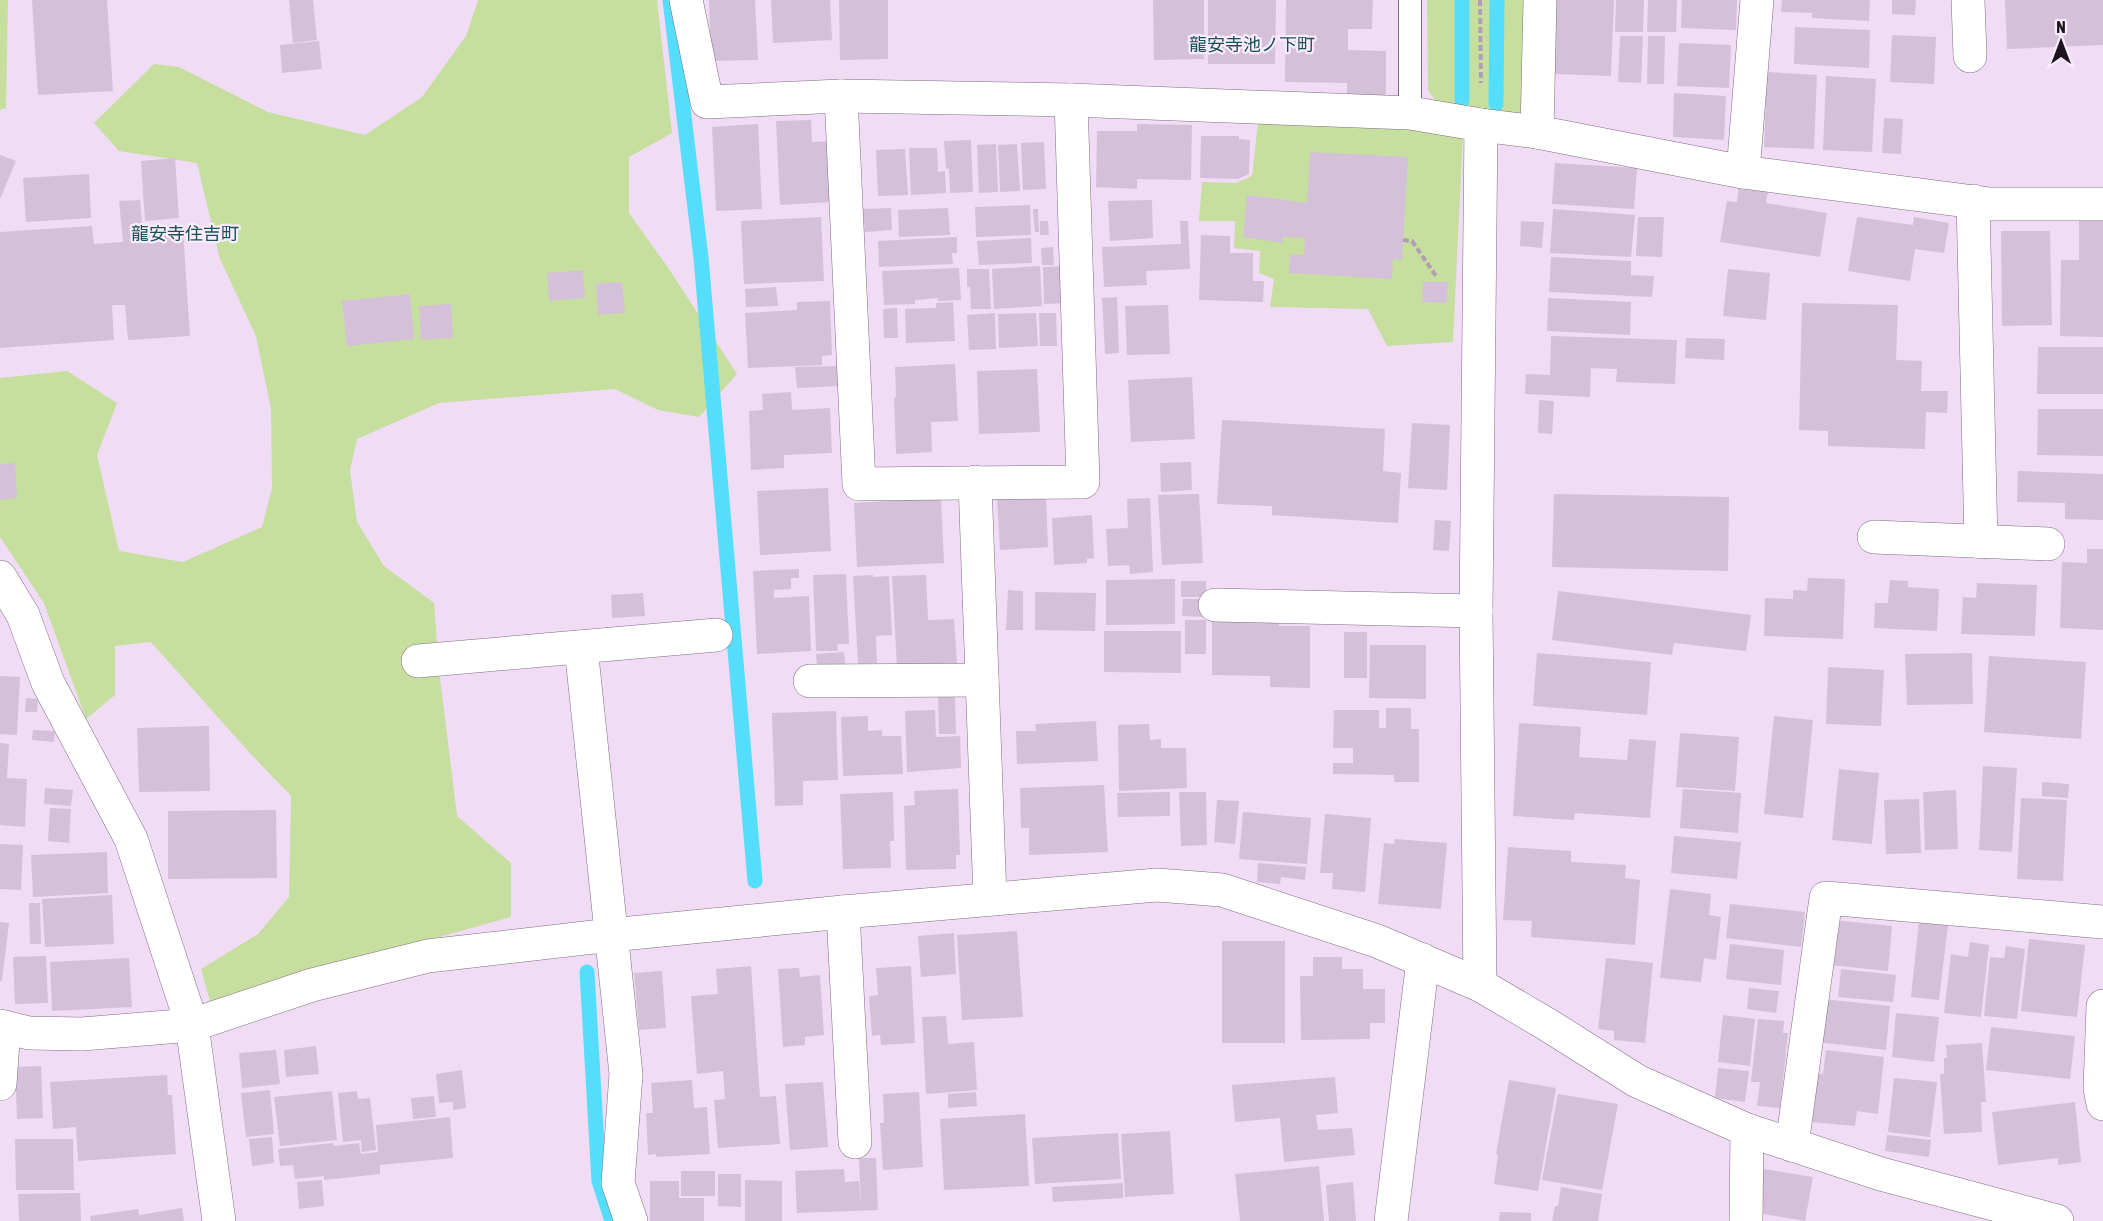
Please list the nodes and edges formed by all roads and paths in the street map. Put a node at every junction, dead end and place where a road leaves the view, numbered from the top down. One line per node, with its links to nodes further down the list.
1 (686, 0): 8 (street)
2 (1410, 0): 10 (lane)
3 (1480, 0): 11 (path)
4 (1540, 0): 12 (street)
5 (1757, 0): 13 (street)
6 (1968, 0): 7 (street)
7 (1970, 56)
8 (842, 96): 9 (street); 16 (street)
9 (1071, 100): 10 (street); 16 (street)
10 (1410, 113): 11 (street)
11 (1481, 125): 12 (street); 22 (street)
12 (1537, 132): 13 (street)
13 (1743, 172): 14 (street)
14 (1973, 201): 15 (street); 18 (street)
15 (2103, 204)
16 (975, 482): 26 (street)
17 (1874, 537): 18 (street)
18 (1981, 542): 19 (street)
19 (2048, 544)
20 (0, 577): 35 (street)
21 (1215, 605): 22 (street)
22 (1476, 611): 33 (street)
23 (716, 635): 24 (street)
24 (581, 647): 25 (street); 31 (street)
25 (418, 661)
26 (982, 680): 27 (street); 28 (street)
27 (810, 681)
28 (990, 899): 29 (street); 32 (street)
29 (843, 912): 31 (street); 40 (street)
30 (2103, 922): 41 (street)
31 (611, 935): 35 (street); 43 (street)
32 (1423, 960): 33 (street); 44 (street)
33 (1480, 986): 39 (street)
34 (2103, 1006): 38 (street)
35 (192, 1026): 36 (street); 42 (street)
36 (2, 1027): 37 (street)
37 (0, 1084)
38 (2103, 1104)
39 (1747, 1130): 41 (street); 45 (street)
40 (855, 1142)
41 (1792, 1145): 46 (street)
42 (219, 1221)
43 (631, 1221)
44 (1391, 1221)
45 (1746, 1221)
46 (2057, 1221)

